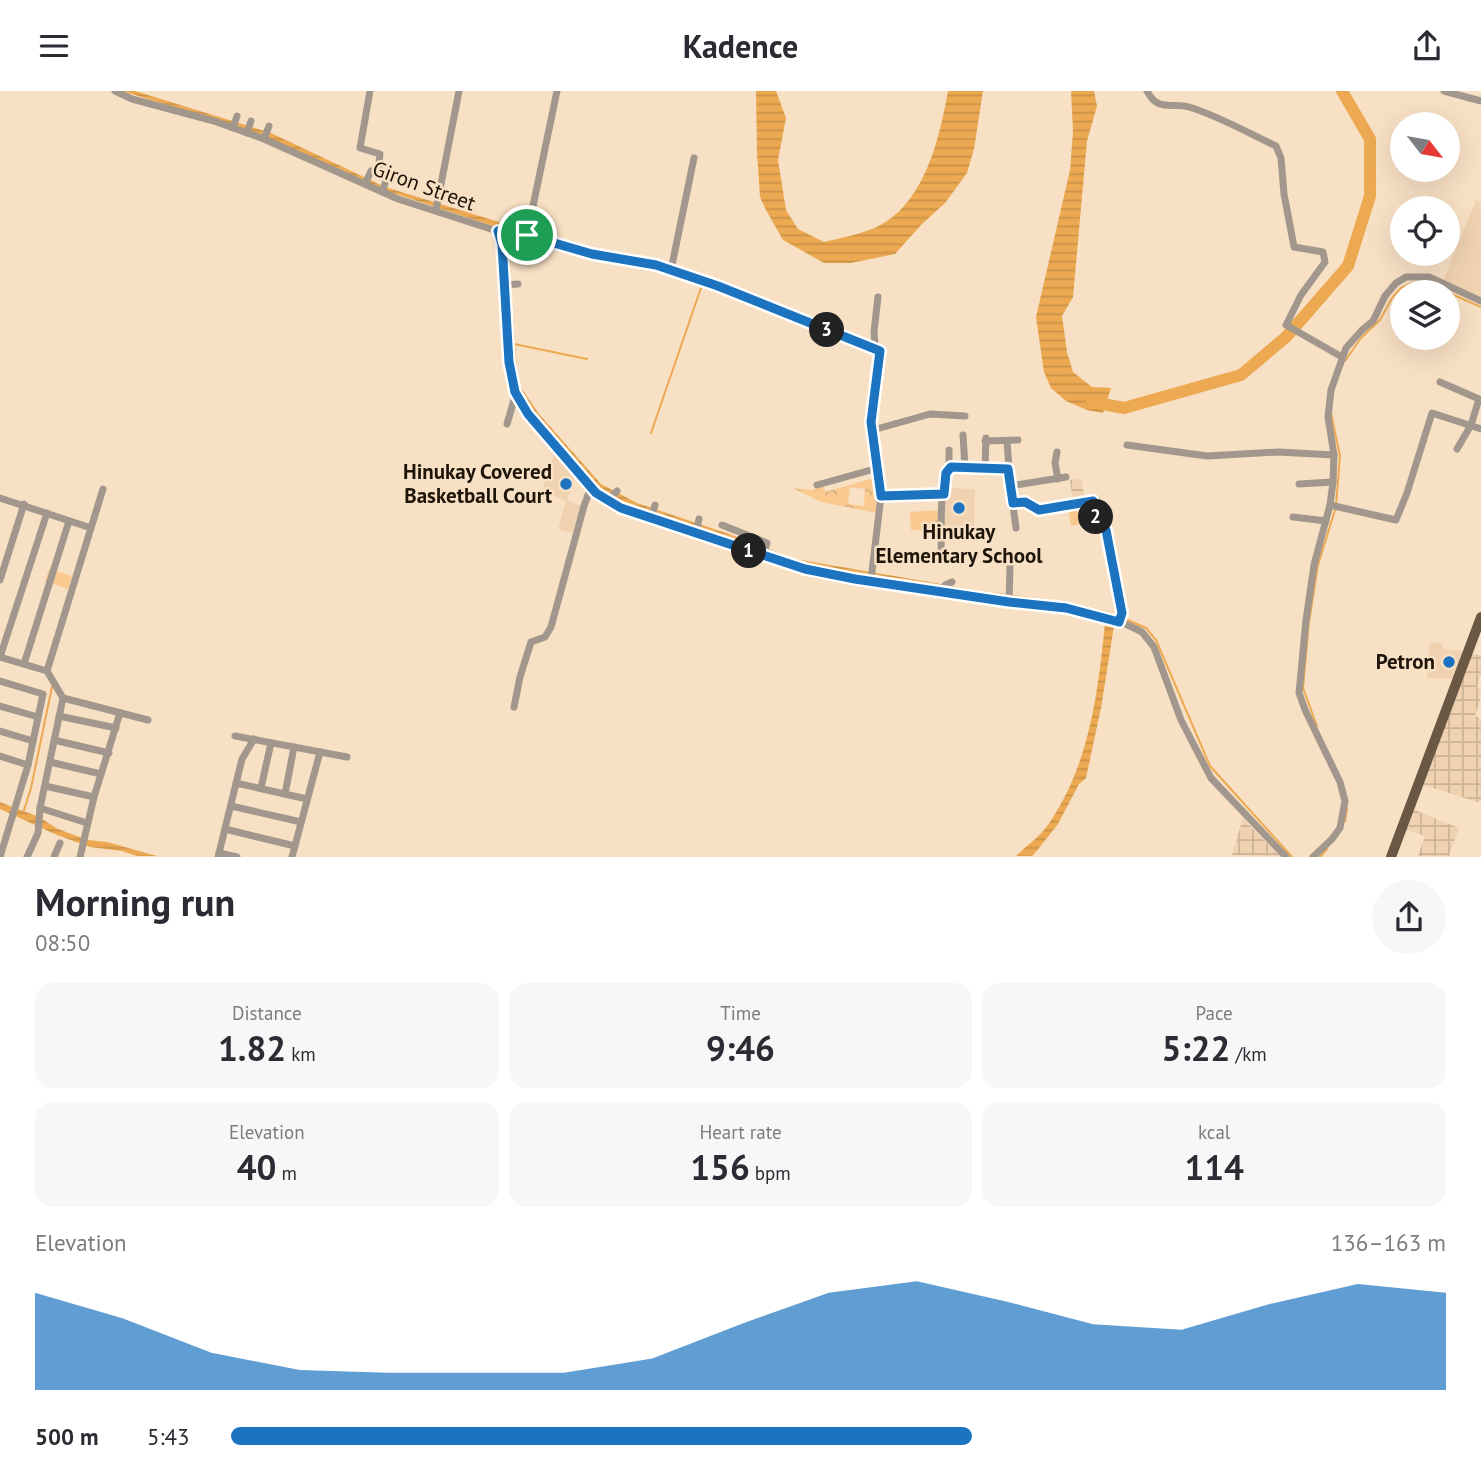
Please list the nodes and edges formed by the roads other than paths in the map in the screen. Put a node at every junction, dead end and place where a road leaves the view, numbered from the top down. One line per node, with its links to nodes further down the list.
1 (370, 91): 19 (street)
2 (459, 91): 20 (street)
3 (557, 91): 22 (street)
4 (1147, 91): 27 (street)
5 (1444, 91): 9 (street)
6 (120, 92): 7 (street, Giron Street)
7 (134, 96): 8 (street, Giron Street)
8 (149, 98): 13 (street, Giron Street)
9 (1481, 101)
10 (237, 117): 13 (street)
11 (251, 121): 14 (street)
12 (269, 126): 15 (street)
13 (233, 127): 14 (street, Giron Street)
14 (248, 131): 15 (street, Giron Street)
15 (265, 137): 18 (street, Giron Street)
16 (694, 158): 23 (street)
17 (371, 171): 18 (street)
18 (365, 183): 19 (street, Giron Street)
19 (383, 189): 20 (street, Giron Street)
20 (437, 207): 21 (street, Giron Street)
21 (505, 231): 22 (street); 29 (street, Giron Street)
22 (527, 235): 23 (street)
23 (671, 270): 26 (street)
24 (878, 297): 26 (street)
25 (1481, 301): 27 (street)
26 (880, 351): 34 (street)
27 (1342, 357): 42 (street)
28 (1440, 382): 32 (street)
29 (516, 393): 31 (street); 51 (street, Giron Street)
30 (965, 416): 34 (street)
31 (507, 424)
32 (1471, 425): 33 (street); 39 (street); 61 (street)
33 (1481, 429)
34 (873, 430): 44 (street)
35 (963, 435): 43 (street)
36 (1018, 440): 37 (street)
37 (1007, 441): 45 (street); 46 (street)
38 (1127, 445): 42 (street)
39 (1457, 449)
40 (949, 450): 47 (street)
41 (1057, 452): 52 (street)
42 (1334, 455): 48 (street)
43 (965, 467): 45 (street); 47 (street)
44 (878, 468): 50 (street); 56 (street)
45 (985, 468): 52 (street)
46 (1009, 468)
47 (949, 470): 55 (street)
48 (1333, 482): 49 (street); 61 (street)
49 (1299, 484)
50 (817, 485)
51 (591, 487): 58 (street, Giron Street); 85 (street)
52 (1010, 487): 59 (street)
53 (103, 489): 68 (street)
54 (617, 491): 58 (street)
55 (944, 494): 56 (street); 70 (street)
56 (881, 496): 72 (street)
57 (0, 499): 60 (street)
58 (608, 500): 69 (street, Giron Street)
59 (1013, 503): 67 (street); 77 (street)
60 (24, 504): 62 (street); 73 (street)
61 (1336, 507): 65 (street)
62 (47, 513): 64 (street); 79 (street)
63 (1293, 517): 65 (street)
64 (69, 521): 68 (street); 80 (street)
65 (1326, 521): 126 (street)
66 (722, 525): 69 (street)
67 (1016, 528)
68 (91, 529): 81 (street)
69 (764, 552): 72 (street, Giron Street)
70 (941, 553)
71 (1010, 566): 74 (street)
72 (871, 577): 74 (street, Giron Street)
73 (0, 580)
74 (1010, 597): 77 (street, Giron Street)
75 (1481, 617): 127 (main road)
76 (1143, 621): 78 (street)
77 (1119, 622): 78 (street, Giron Street)
78 (1139, 630): 125 (street)
79 (0, 657): 80 (street)
80 (24, 664): 81 (street)
81 (47, 671): 83 (street)
82 (0, 681): 88 (street)
83 (63, 698): 86 (street); 87 (street)
84 (0, 706): 88 (street)
85 (514, 707)
86 (120, 713): 89 (street); 90 (street)
87 (59, 716): 90 (street); 94 (street)
88 (38, 717): 95 (street)
89 (148, 720)
90 (116, 728): 99 (street)
91 (0, 731): 95 (street)
92 (235, 736): 93 (street)
93 (254, 739): 96 (street); 105 (street)
94 (54, 740): 99 (street); 102 (street)
95 (33, 741): 103 (street)
96 (271, 743): 97 (street); 107 (street)
97 (295, 747): 98 (street); 108 (street)
98 (320, 752): 101 (street); 110 (street)
99 (109, 753): 104 (street)
100 (0, 756): 103 (street)
101 (347, 757)
102 (50, 762): 104 (street); 106 (street)
103 (28, 765): 119 (street)
104 (101, 774): 109 (street)
105 (236, 783): 107 (street); 111 (street)
106 (45, 786): 109 (street); 112 (street)
107 (261, 788): 108 (street)
108 (285, 794): 110 (street)
109 (94, 797): 114 (street)
110 (307, 799): 113 (street)
111 (231, 806): 113 (street); 115 (street)
112 (40, 808): 114 (street); 120 (street)
113 (301, 822): 117 (street)
114 (87, 823): 122 (street)
115 (225, 829): 117 (street); 118 (street)
116 (60, 843): 121 (street)
117 (295, 846): 124 (street)
118 (219, 855): 123 (street)
119 (0, 856)
120 (27, 856)
121 (54, 856)
122 (80, 856)
123 (237, 856)
124 (292, 856)
125 (1286, 856)
126 (1313, 856)
127 (1391, 856)

